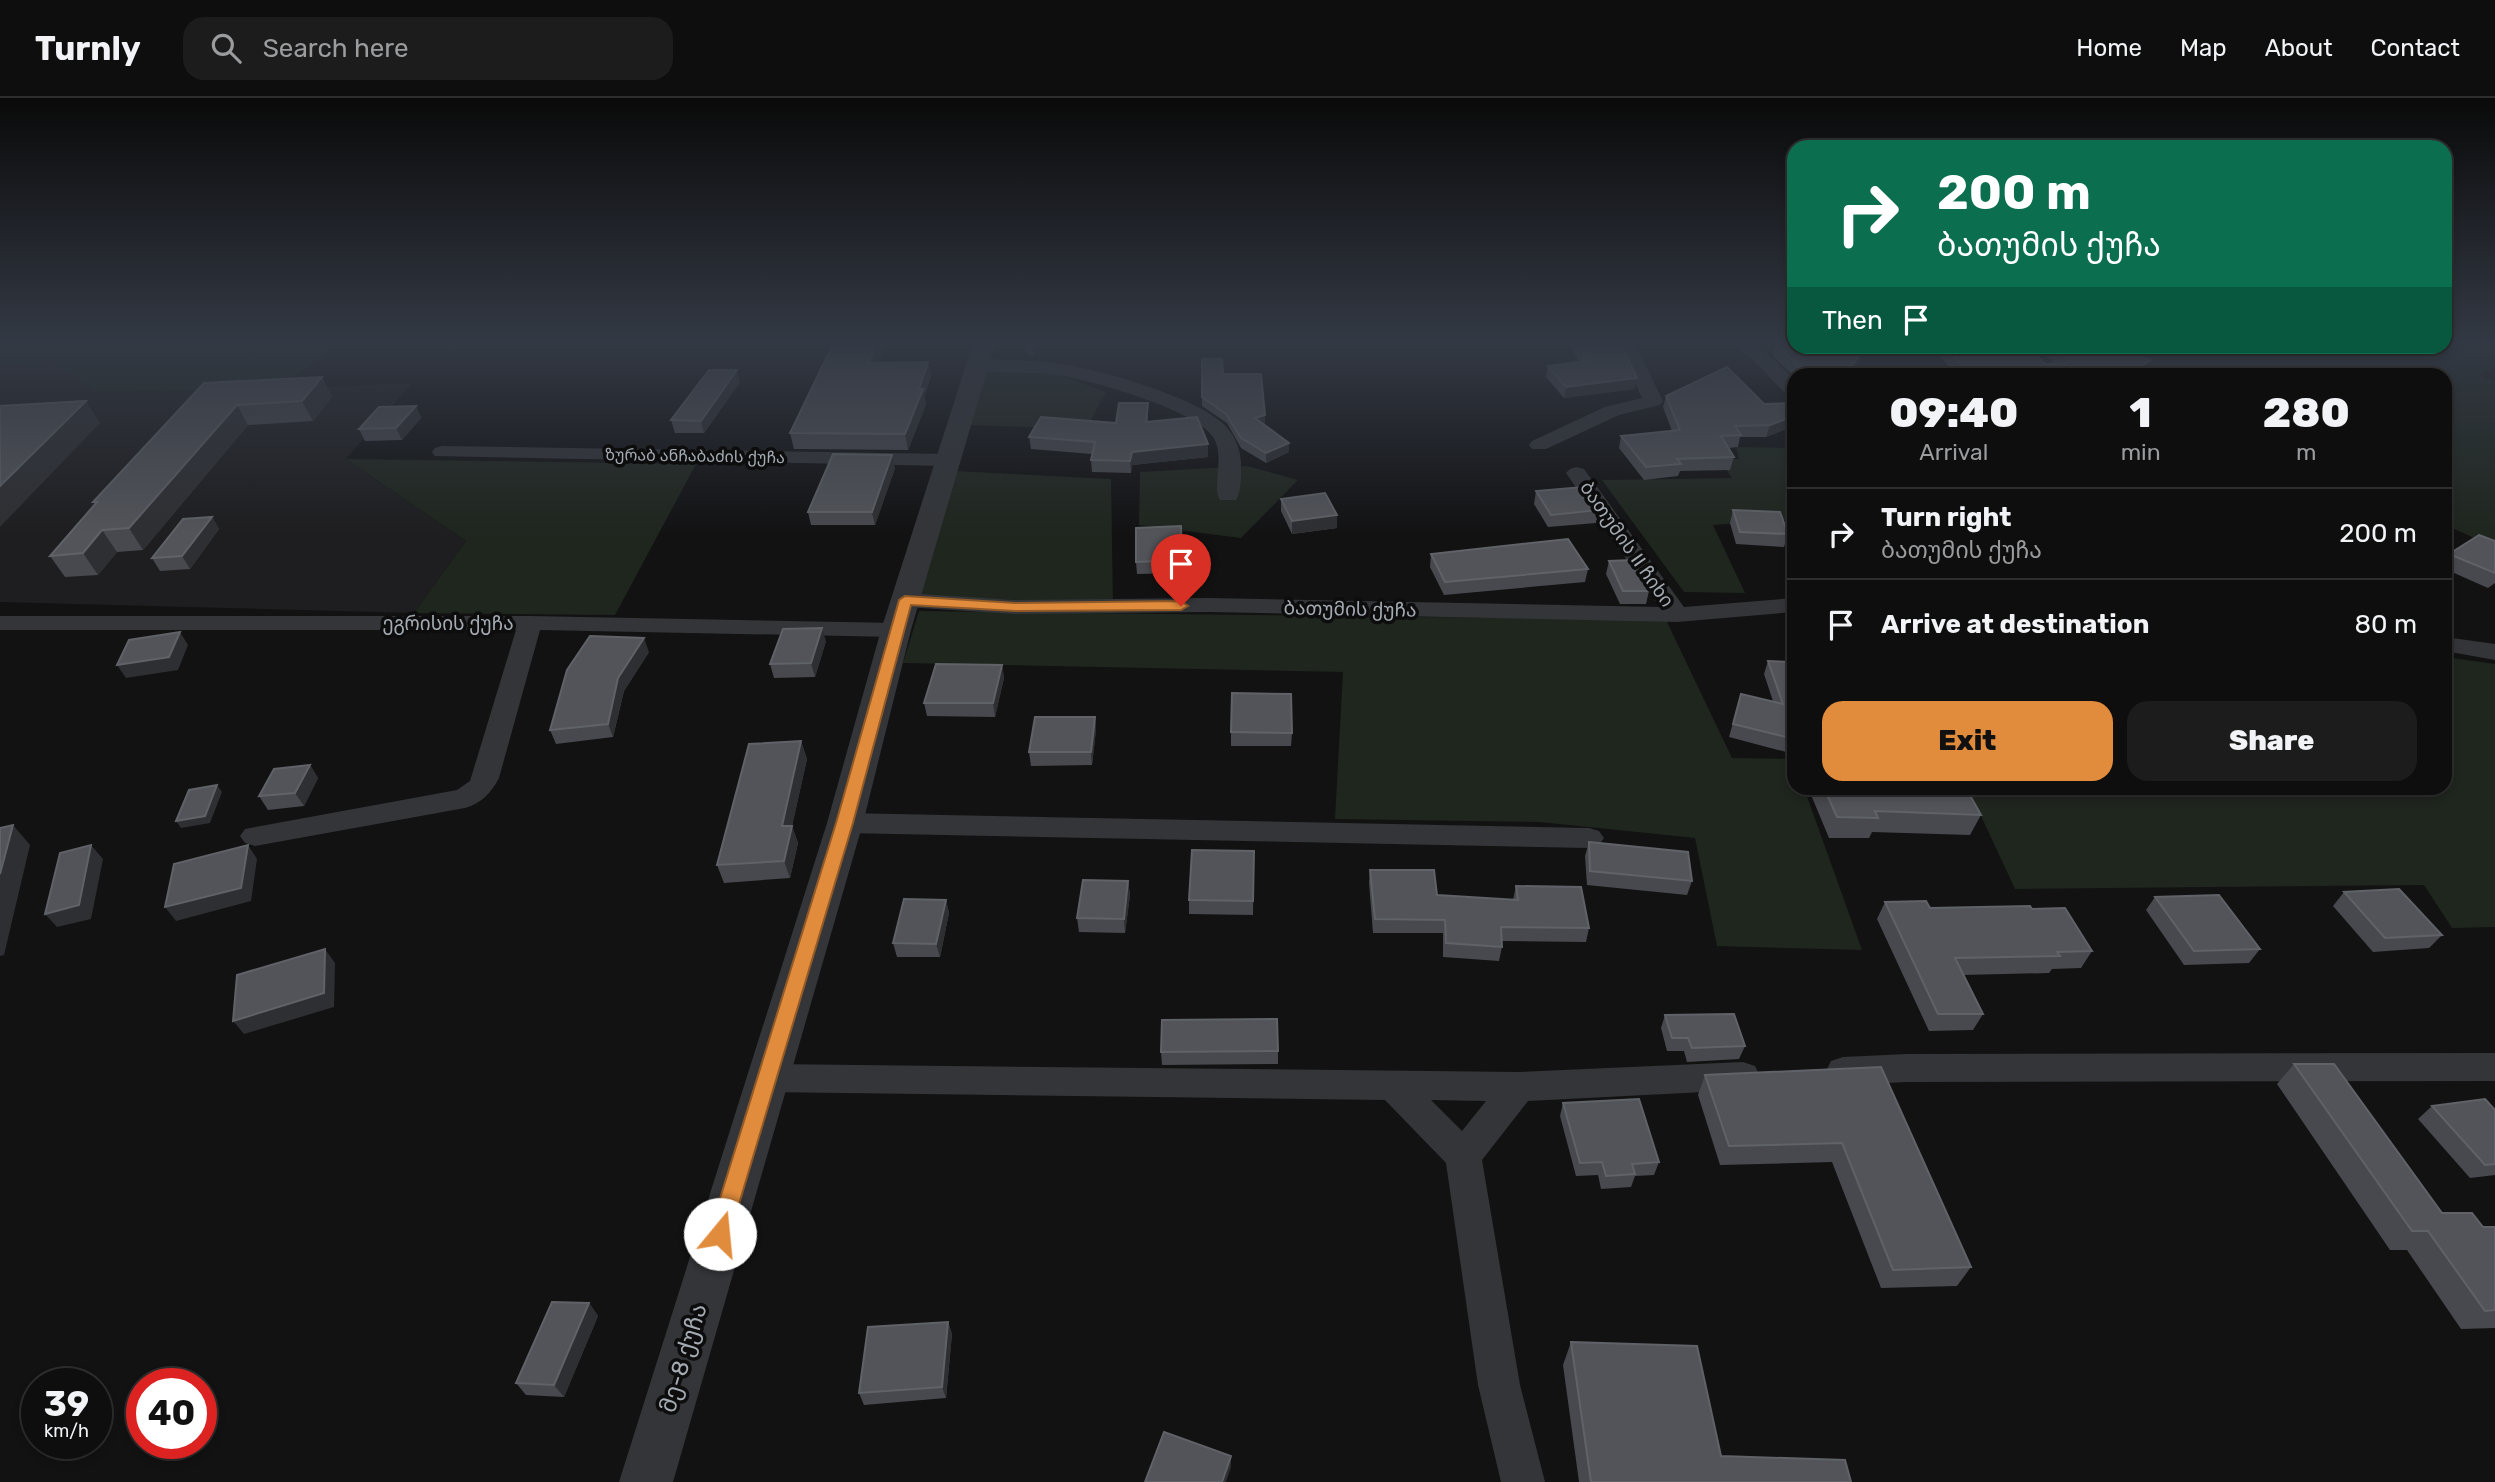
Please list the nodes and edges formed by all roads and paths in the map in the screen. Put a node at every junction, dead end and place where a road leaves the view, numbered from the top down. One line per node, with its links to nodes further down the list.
1 (965, 405): 6 (street, მე-8 ქუჩა)
2 (1174, 405): 8 (street)
3 (1638, 405): 4 (street)
4 (1539, 445)
5 (443, 452): 6 (street, ზურაბ ანჩაბაძის ქუჩა)
6 (948, 460): 10 (street, მე-8 ქუჩა)
7 (1577, 473): 11 (street, ბათუმის II ჩიხი)
8 (1228, 495)
9 (1787, 606): 11 (street, ბათუმის ქუჩა)
10 (901, 615): 11 (street, ბათუმის ქუჩა); 13 (street, ეგრისის ქუჩა); 16 (street, მე-8 ქუჩა)
11 (1676, 615)
12 (0, 623): 13 (street, ეგრისის ქუჩა)
13 (530, 623): 17 (street)
14 (2452, 645): 15 (street)
15 (2495, 652)
16 (845, 823): 18 (street); 22 (street, მე-8 ქუჩა)
17 (255, 836)
18 (1589, 838)
19 (2495, 1066): 20 (street)
20 (1812, 1073)
21 (1771, 1075): 24 (street)
22 (766, 1077): 23 (street); 26 (street, მე-8 ქუჩა)
23 (1394, 1086): 24 (street); 25 (street)
24 (1519, 1087): 25 (street)
25 (1463, 1156): 27 (street)
26 (646, 1482)
27 (1523, 1482)

